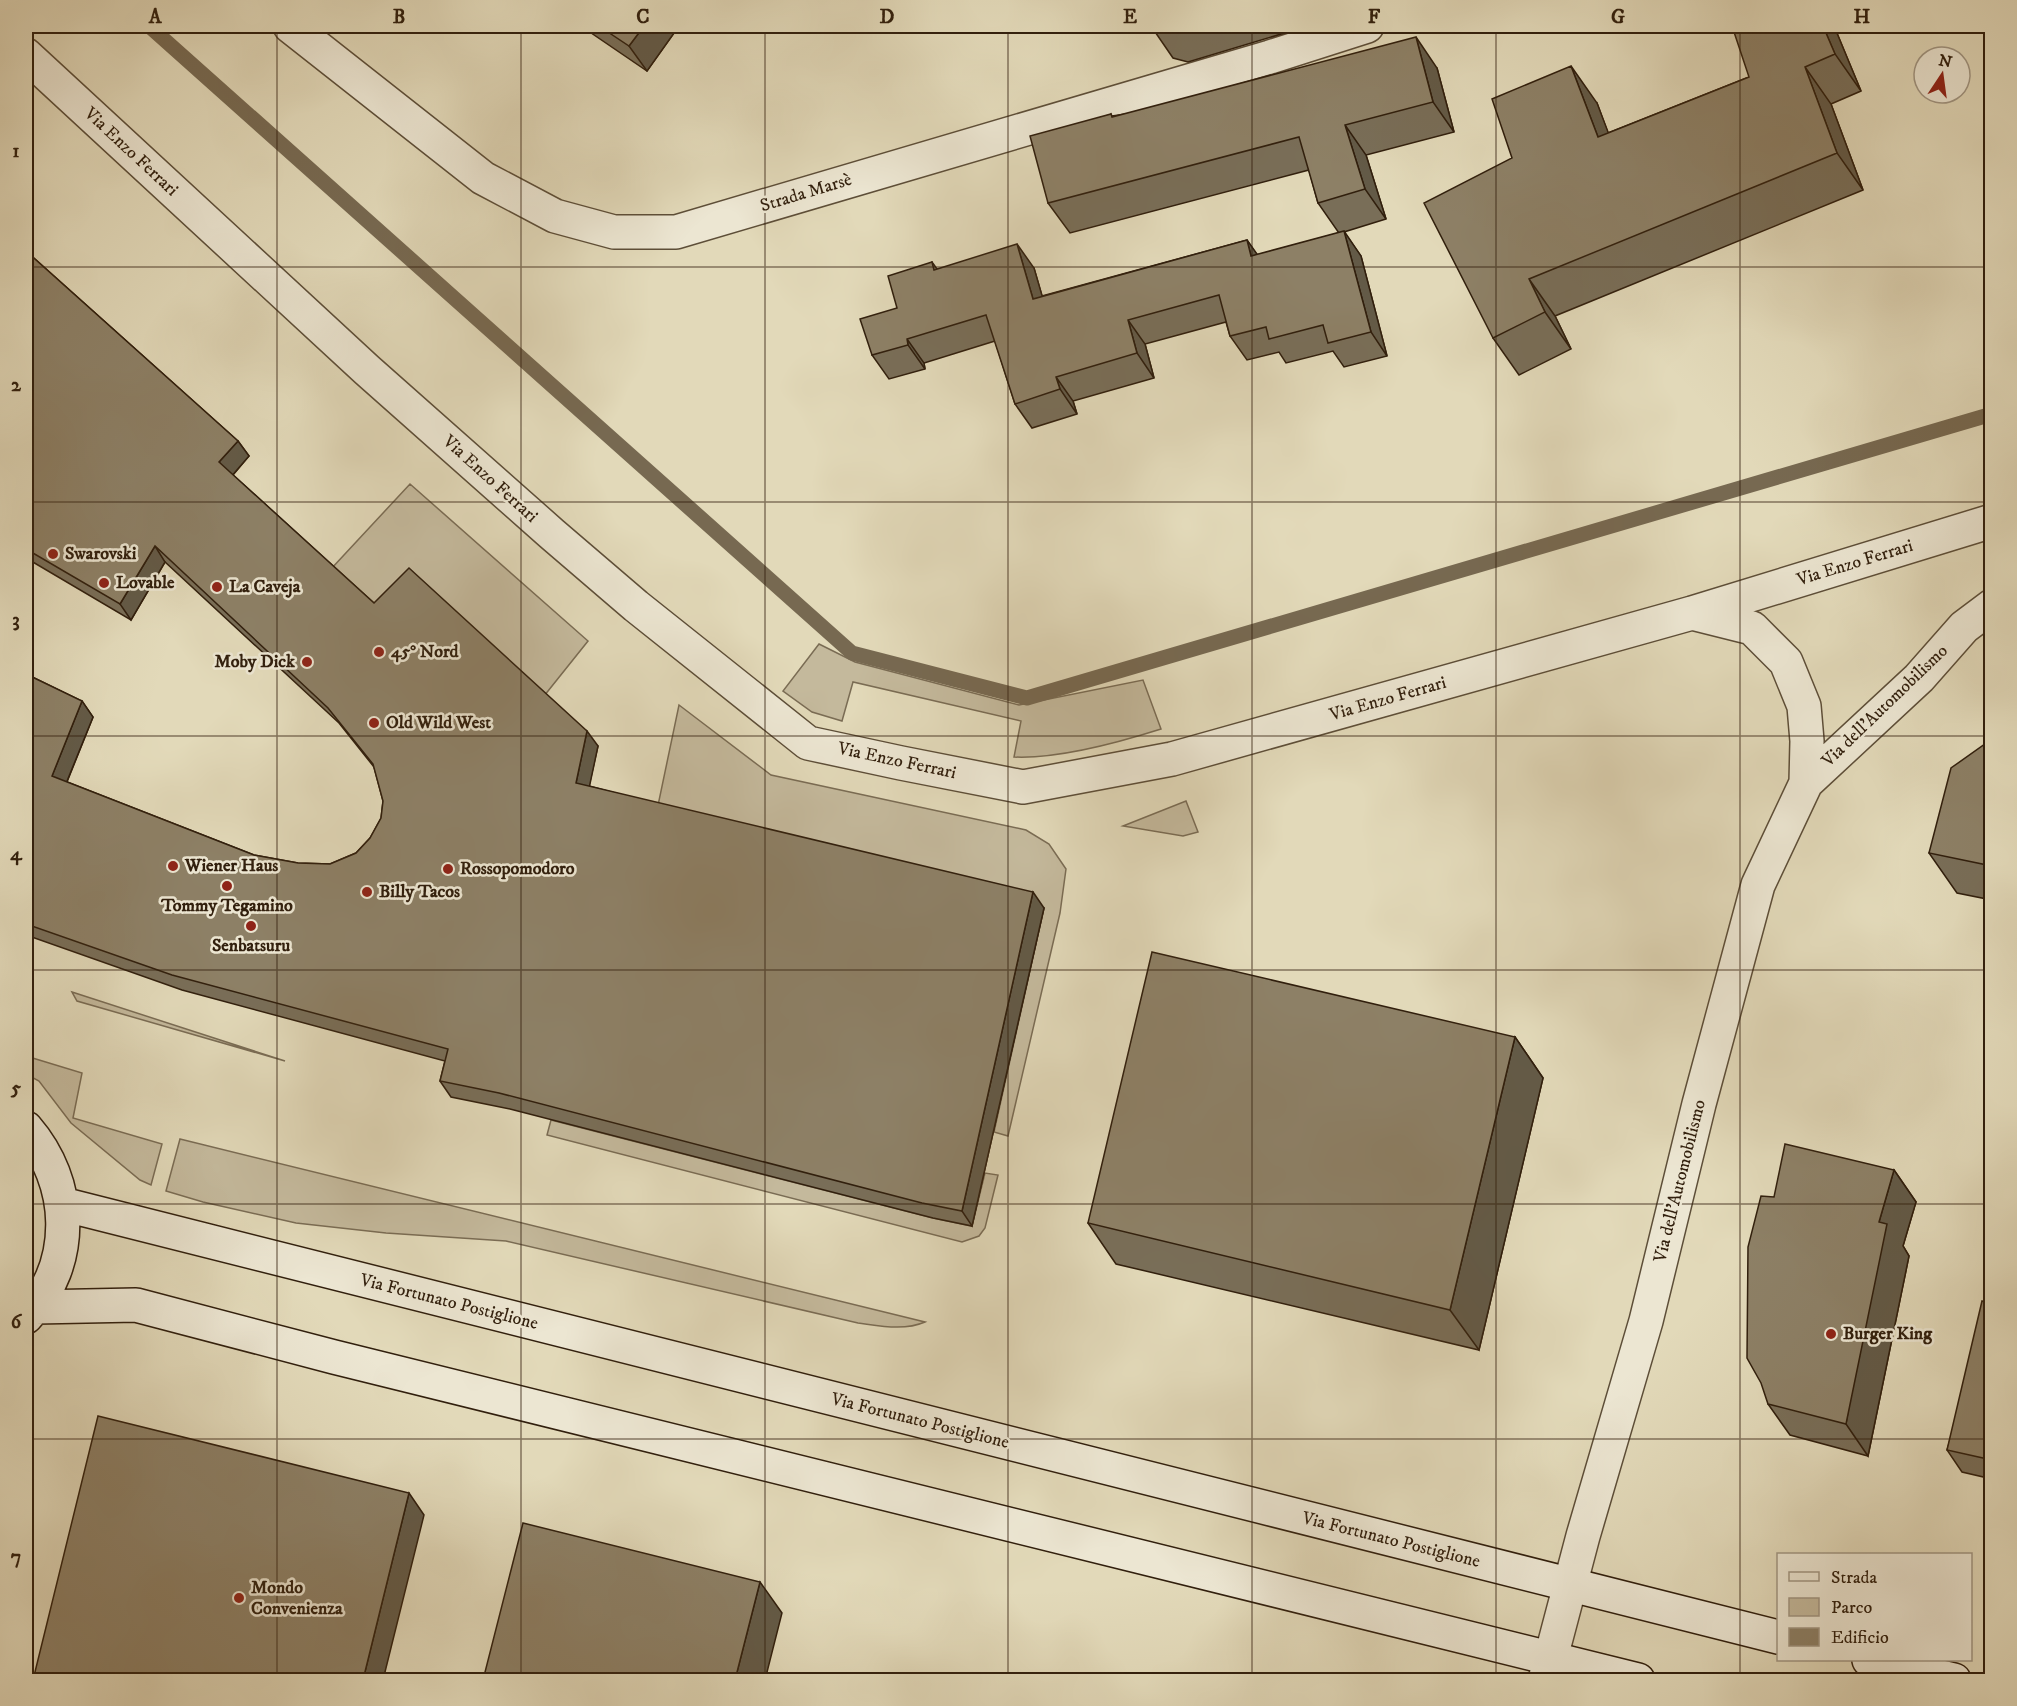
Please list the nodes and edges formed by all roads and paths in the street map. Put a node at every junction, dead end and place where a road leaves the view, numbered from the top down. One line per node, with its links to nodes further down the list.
1 (290, 26): 2 (street, Strada Marsè)
2 (1367, 26)
3 (26, 55): 6 (street, Via Enzo Ferrari)
4 (1992, 521): 6 (street, Via Enzo Ferrari)
5 (1992, 606): 7 (street, Via dell'Automobilismo)
6 (1692, 613): 7 (street, Via dell'Automobilismo)
7 (1806, 783): 11 (street, Via dell'Automobilismo)
8 (26, 1128): 9 (street)
9 (62, 1204): 10 (street); 11 (street, Via Fortunato Postiglione)
10 (31, 1312): 14 (street)
11 (1571, 1586): 12 (street, Via Fortunato Postiglione); 14 (street, Via dell'Automobilismo)
12 (1777, 1637)
13 (1877, 1661): 16 (street)
14 (1548, 1669): 15 (street)
15 (1638, 1680)
16 (1954, 1680)

